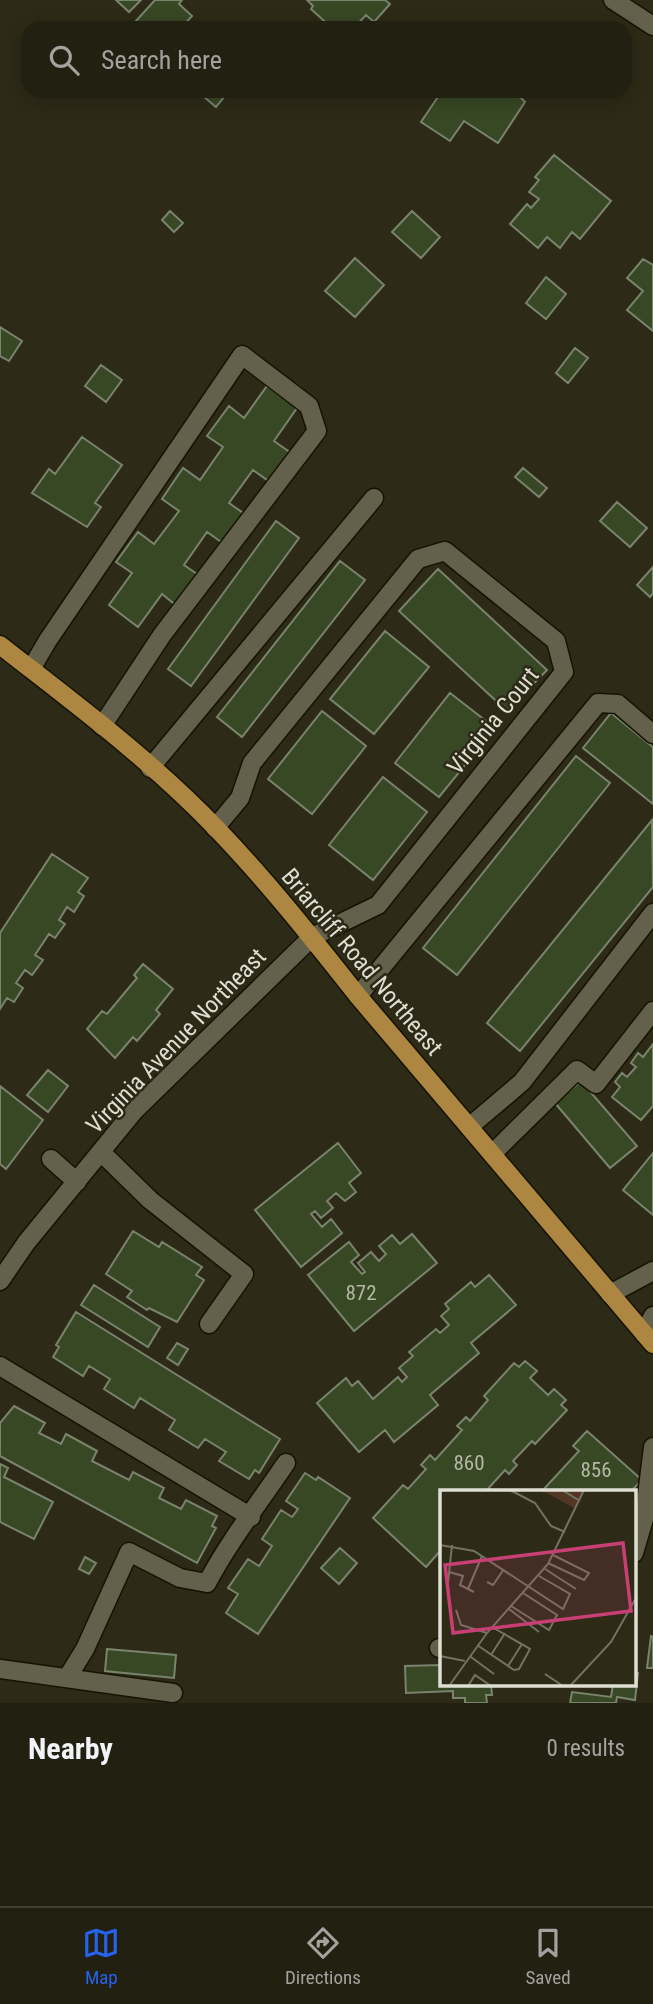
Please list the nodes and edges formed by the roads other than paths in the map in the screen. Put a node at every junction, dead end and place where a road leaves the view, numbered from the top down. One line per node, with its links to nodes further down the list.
1 (613, 0): 2 (street)
2 (653, 26)
3 (374, 498): 8 (street)
4 (0, 645): 5 (main road, Briarcliff Road Northeast)
5 (31, 669): 6 (main road, Briarcliff Road Northeast); 6 (street)
6 (102, 726): 8 (main road, Briarcliff Road Northeast)
7 (653, 734): 12 (street)
8 (150, 768): 9 (main road, Briarcliff Road Northeast)
9 (215, 828): 11 (main road, Briarcliff Road Northeast); 11 (street, Virginia Court)
10 (653, 913): 14 (street)
11 (312, 937): 12 (main road, Briarcliff Road Northeast); 15 (street, Virginia Avenue Northeast)
12 (358, 996): 14 (main road, Briarcliff Road Northeast)
13 (653, 1011): 16 (street)
14 (469, 1127): 16 (main road, Briarcliff Road Northeast)
15 (101, 1152): 18 (street, Virginia Avenue Northeast); 23 (street)
16 (492, 1154): 21 (main road, Briarcliff Road Northeast)
17 (51, 1158): 18 (street)
18 (76, 1182): 20 (street, Virginia Avenue Northeast)
19 (653, 1271): 21 (street)
20 (0, 1281)
21 (610, 1294): 24 (main road, Briarcliff Road Northeast)
22 (653, 1316): 24 (street)
23 (209, 1324)
24 (649, 1339)
25 (0, 1366): 28 (street)
26 (653, 1447): 29 (street)
27 (286, 1463): 28 (street)
28 (250, 1517): 31 (street)
29 (636, 1546)
30 (0, 1670): 31 (street)
31 (67, 1678): 32 (street)
32 (173, 1692)

